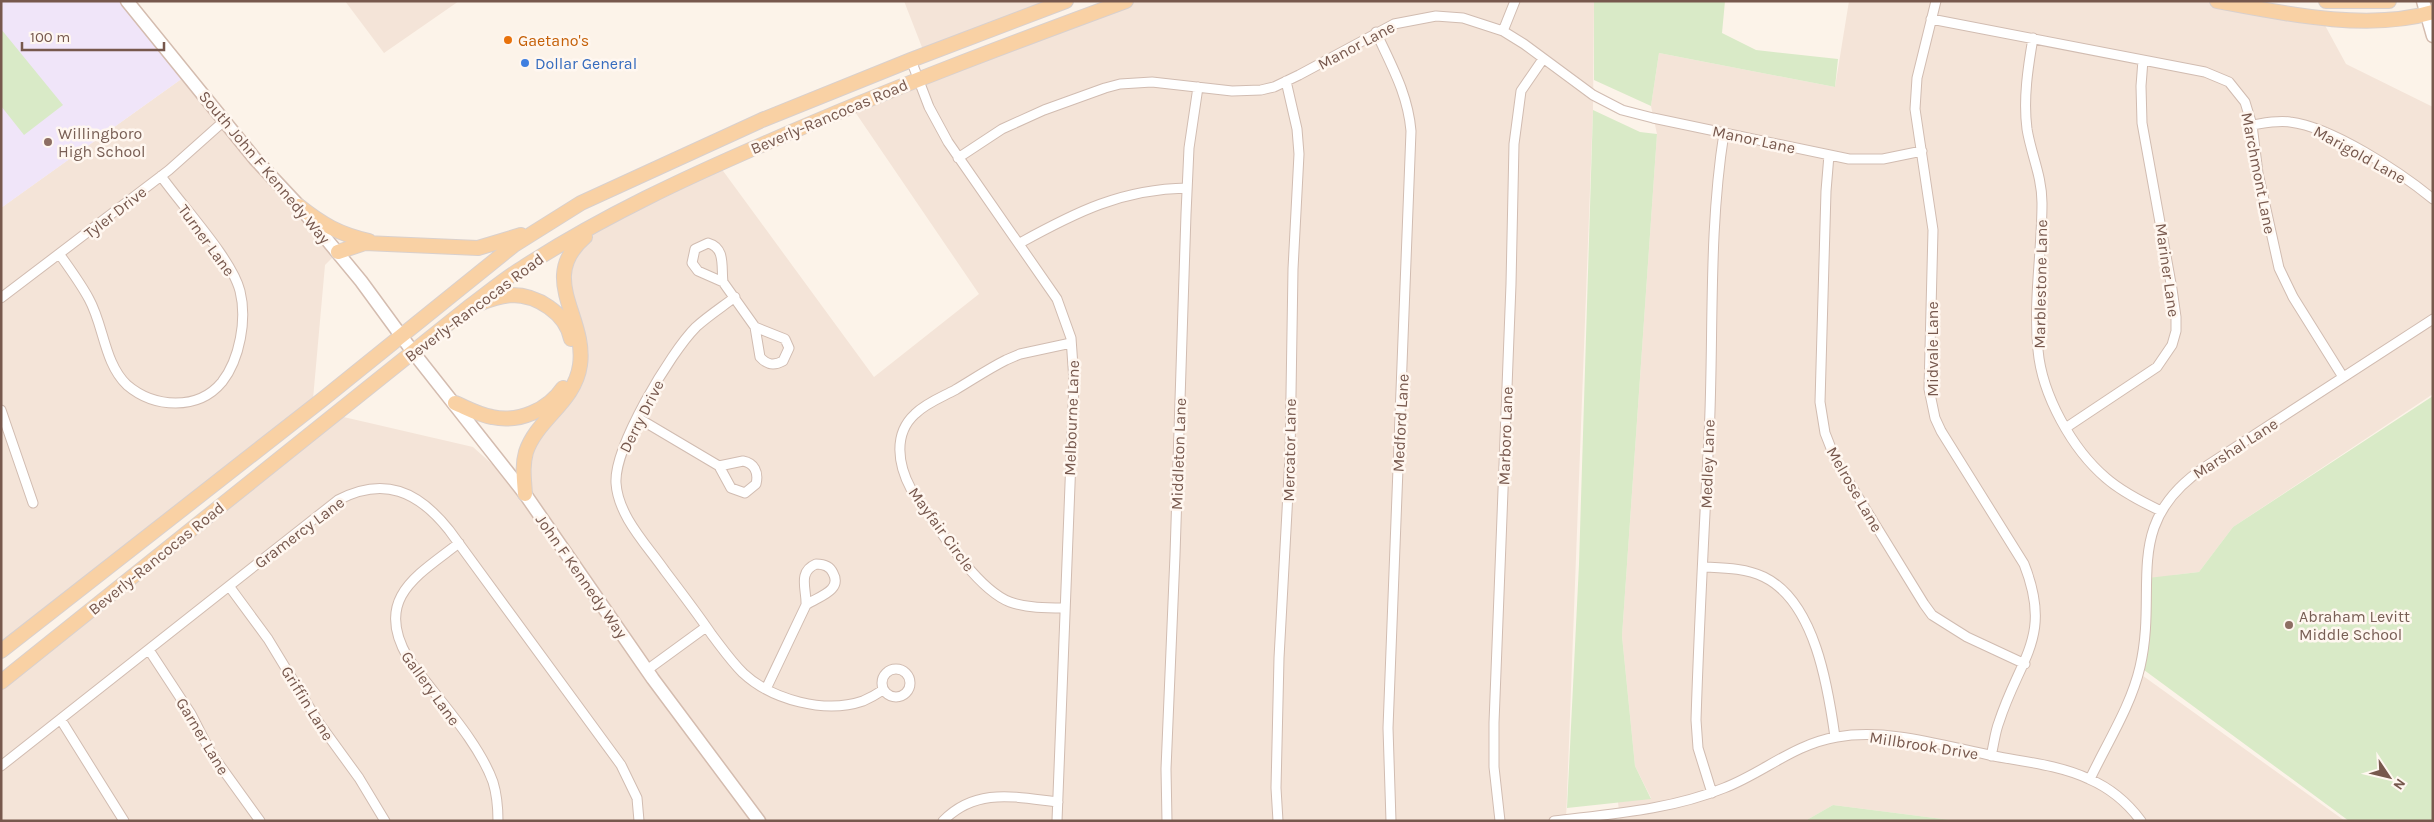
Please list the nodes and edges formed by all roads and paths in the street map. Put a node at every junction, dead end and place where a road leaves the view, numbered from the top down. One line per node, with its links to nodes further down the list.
1 (127, 1): 21 (street, South John F Kennedy Way)
2 (1066, 1): 16 (main road, Beverly-Rancocas Road)
3 (1126, 1): 18 (main road, Beverly-Rancocas Road)
4 (1515, 1): 11 (street)
5 (1936, 1): 10 (street, Midvale Lane)
6 (2217, 1): 9 (main road)
7 (2326, 1): 8 (main road)
8 (2389, 1)
9 (2427, 9): 13 (street)
10 (1931, 19): 14 (street, Marchmont Lane); 24 (street, Midvale Lane)
11 (1502, 31): 12 (street, Manor Lane); 15 (street, Manor Lane)
12 (1376, 32): 19 (street, Manor Lane); 85 (street, Medford Lane)
13 (2433, 36)
14 (2033, 38): 17 (street, Marchmont Lane); 50 (street, Marblestone Lane)
15 (1543, 59): 23 (street, Manor Lane); 86 (street, Marboro Lane)
16 (911, 60): 18 (street, Melbourne Lane); 32 (main road, Beverly-Rancocas Road)
17 (2143, 60): 22 (street, Marchmont Lane); 50 (street, Mariner Lane)
18 (919, 78): 26 (street, Melbourne Lane); 31 (main road, Beverly-Rancocas Road)
19 (1286, 81): 20 (street, Manor Lane); 84 (street, Mercator Lane)
20 (1198, 87): 26 (street, Manor Lane); 28 (street, Middleton Lane)
21 (224, 121): 27 (street, Tyler Drive); 30 (street, South John F Kennedy Way)
22 (2252, 125): 29 (street, Marigold Lane); 46 (street, Marchmont Lane)
23 (1724, 133): 25 (street, Manor Lane); 56 (street, Medley Lane)
24 (1922, 151): 25 (street, Manor Lane); 63 (street, Midvale Lane)
25 (1830, 155): 63 (street, Melrose Lane)
26 (958, 158): 34 (street, Melbourne Lane)
27 (161, 176): 36 (street, Tyler Drive); 36 (street, Turner Lane)
28 (1187, 188): 34 (street); 83 (street, Middleton Lane)
29 (2433, 198)
30 (300, 206): 33 (main road); 35 (street, South John F Kennedy Way)
31 (609, 216): 40 (main road, Beverly-Rancocas Road); 52 (main road)
32 (536, 231): 33 (main road); 43 (main road, Beverly-Rancocas Road)
33 (377, 243): 35 (main road)
34 (1020, 243): 44 (street, Melbourne Lane)
35 (338, 252): 43 (street, South John F Kennedy Way)
36 (60, 255): 39 (street, Tyler Drive)
37 (723, 282): 37 (street); 38 (street)
38 (735, 297): 42 (street); 49 (street, Derry Drive)
39 (1, 298)
40 (469, 307): 45 (main road, Beverly-Rancocas Road); 47 (main road)
41 (2433, 319): 46 (street, Marshal Lane)
42 (755, 327): 42 (street)
43 (401, 335): 45 (street, John F Kennedy Way); 62 (main road, Beverly-Rancocas Road)
44 (1071, 343): 59 (street, Melbourne Lane); 59 (street, Mayfair Circle)
45 (413, 352): 47 (street, John F Kennedy Way); 65 (main road, Beverly-Rancocas Road)
46 (2343, 377): 54 (street, Marshal Lane)
47 (455, 403): 52 (street, John F Kennedy Way)
48 (1, 410): 53 (street)
49 (638, 418): 51 (street); 60 (street, Derry Drive)
50 (2066, 427): 54 (street, Marblestone Lane)
51 (719, 466): 51 (street)
52 (524, 494): 64 (street, John F Kennedy Way)
53 (33, 502)
54 (2161, 511): 72 (street, Marshal Lane)
55 (459, 543): 57 (street, Gramercy Lane); 78 (street, Gallery Lane); 79 (street, Gramercy Lane)
56 (1704, 567): 69 (street); 73 (street, Medley Lane)
57 (229, 586): 61 (street, Gramercy Lane); 77 (street, Griffin Lane)
58 (806, 605): 58 (street); 66 (street)
59 (1064, 608): 74 (street, Melbourne Lane)
60 (706, 627): 64 (street); 66 (street, Derry Drive)
61 (149, 650): 68 (street, Gramercy Lane); 76 (street, Garner Lane)
62 (1, 652)
63 (2025, 664): 70 (street, Midvale Lane)
64 (647, 670): 80 (street, John F Kennedy Way)
65 (1, 682)
66 (766, 689): 67 (street, Derry Drive)
67 (883, 690)
68 (60, 720): 71 (street, Gramercy Lane); 75 (street)
69 (1835, 737): 70 (street, Millbrook Drive); 73 (street, Millbrook Drive)
70 (1991, 756): 72 (street, Millbrook Drive)
71 (1, 766)
72 (2090, 779): 88 (street, Millbrook Drive)
73 (1712, 793): 87 (street, Millbrook Drive)
74 (1058, 802): 81 (street); 82 (street, Melbourne Lane)
75 (124, 821)
76 (260, 821)
77 (385, 821)
78 (498, 821)
79 (639, 821)
80 (759, 821)
81 (943, 821)
82 (1057, 821)
83 (1168, 821)
84 (1278, 821)
85 (1391, 821)
86 (1500, 821)
87 (1554, 821)
88 (2141, 821)

